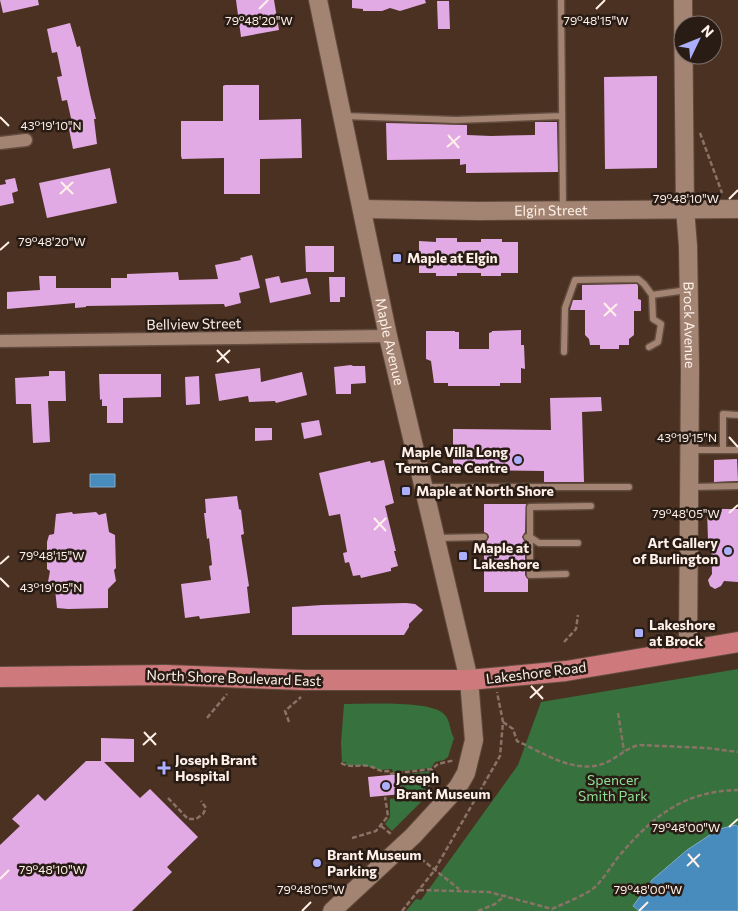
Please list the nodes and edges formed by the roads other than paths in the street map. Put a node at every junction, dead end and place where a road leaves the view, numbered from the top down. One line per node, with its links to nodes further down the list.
1 (318, 0): 4 (street, Maple Avenue)
2 (561, 0): 5 (lane)
3 (683, 0): 9 (street, Brock Avenue)
4 (343, 116): 5 (lane); 8 (street, Maple Avenue)
5 (562, 116): 11 (lane)
6 (26, 140): 7 (street)
7 (0, 142)
8 (362, 209): 11 (street, Elgin Street); 14 (street, Maple Avenue)
9 (685, 209): 10 (street, Elgin Street); 11 (street, Elgin Street); 12 (street, Brock Avenue)
10 (733, 209)
11 (562, 210)
12 (689, 290): 13 (lane); 19 (street, Brock Avenue)
13 (652, 295): 16 (lane); 17 (lane)
14 (388, 336): 15 (street, Bellview Street); 23 (street, Maple Avenue)
15 (0, 341)
16 (649, 347)
17 (564, 352)
18 (738, 414): 20 (lane)
19 (690, 450): 20 (lane); 25 (street, Brock Avenue)
20 (723, 450): 21 (lane)
21 (738, 450)
22 (738, 486): 25 (lane)
23 (423, 487): 24 (lane); 29 (street, Maple Avenue)
24 (629, 487)
25 (690, 487): 33 (street, Brock Avenue)
26 (591, 506): 28 (lane)
27 (484, 537): 29 (lane)
28 (529, 537): 30 (lane); 31 (lane)
29 (435, 538): 35 (street, Maple Avenue)
30 (578, 543)
31 (566, 574)
32 (738, 642): 33 (main road, Lakeshore Road)
33 (688, 650): 35 (main road, Lakeshore Road)
34 (0, 677): 35 (main road, North Shore Boulevard East)
35 (469, 680): 36 (street, Lakeshore Road)
36 (332, 911)

